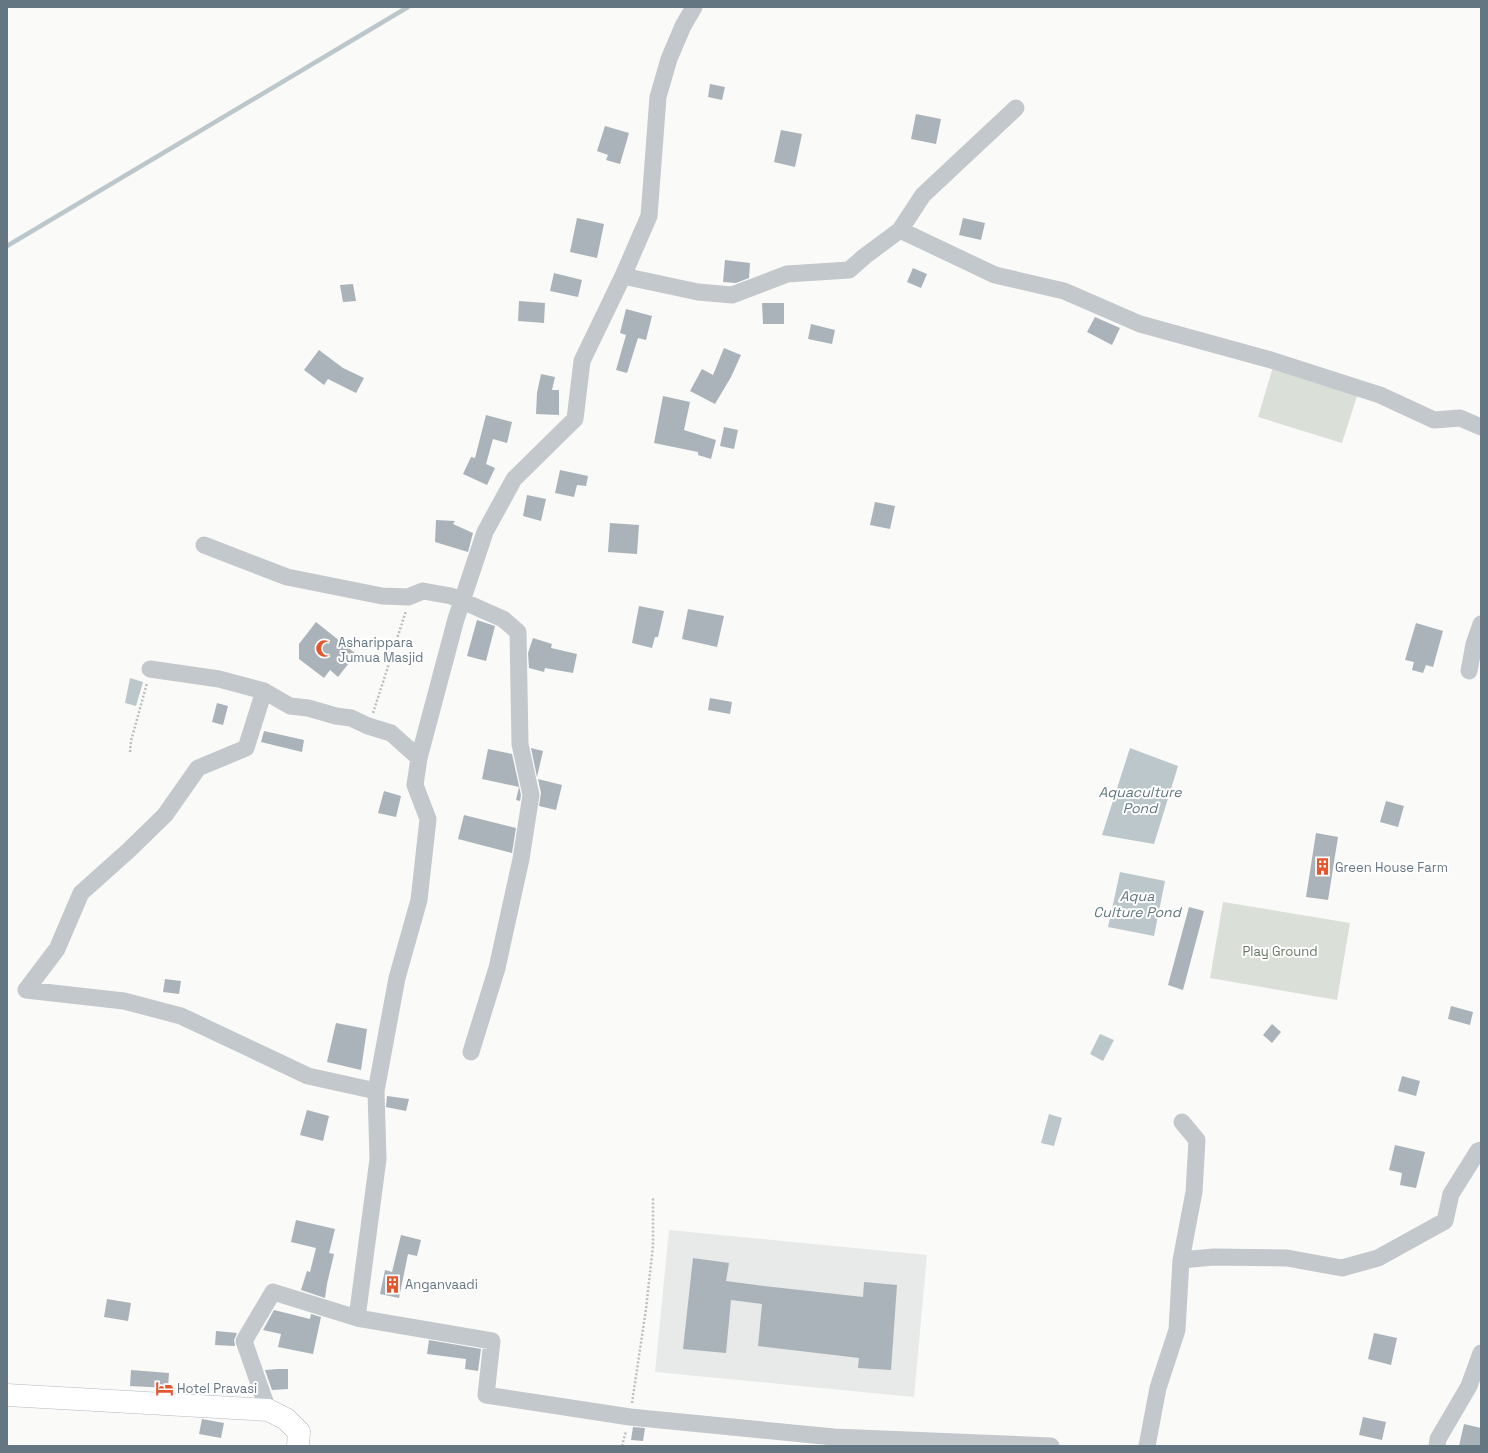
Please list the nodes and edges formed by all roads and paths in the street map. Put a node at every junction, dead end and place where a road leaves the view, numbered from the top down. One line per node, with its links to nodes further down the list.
1 (694, 7): 4 (street)
2 (1016, 108): 3 (street)
3 (900, 230): 4 (street); 5 (street)
4 (623, 276): 8 (street)
5 (1481, 427)
6 (204, 545): 7 (street)
7 (408, 597): 8 (street); 13 (path)
8 (462, 601): 15 (street); 16 (street)
9 (1481, 624): 11 (street)
10 (150, 669): 12 (street); 14 (path)
11 (1469, 671)
12 (264, 691): 13 (street); 17 (street)
13 (368, 726): 15 (street)
14 (130, 752)
15 (419, 758): 17 (street)
16 (471, 1052)
17 (376, 1091): 22 (street)
18 (1182, 1122): 21 (street)
19 (1481, 1150): 21 (street)
20 (653, 1197): 26 (path)
21 (1181, 1260): 30 (street)
22 (357, 1318): 25 (street); 26 (street)
23 (1481, 1352): 31 (street)
24 (7, 1395): 25 (main road)
25 (268, 1410): 28 (main road)
26 (630, 1417): 27 (street)
27 (990, 1445): 29 (street)
28 (298, 1446)
29 (1051, 1446)
30 (1147, 1446)
31 (1437, 1446)

